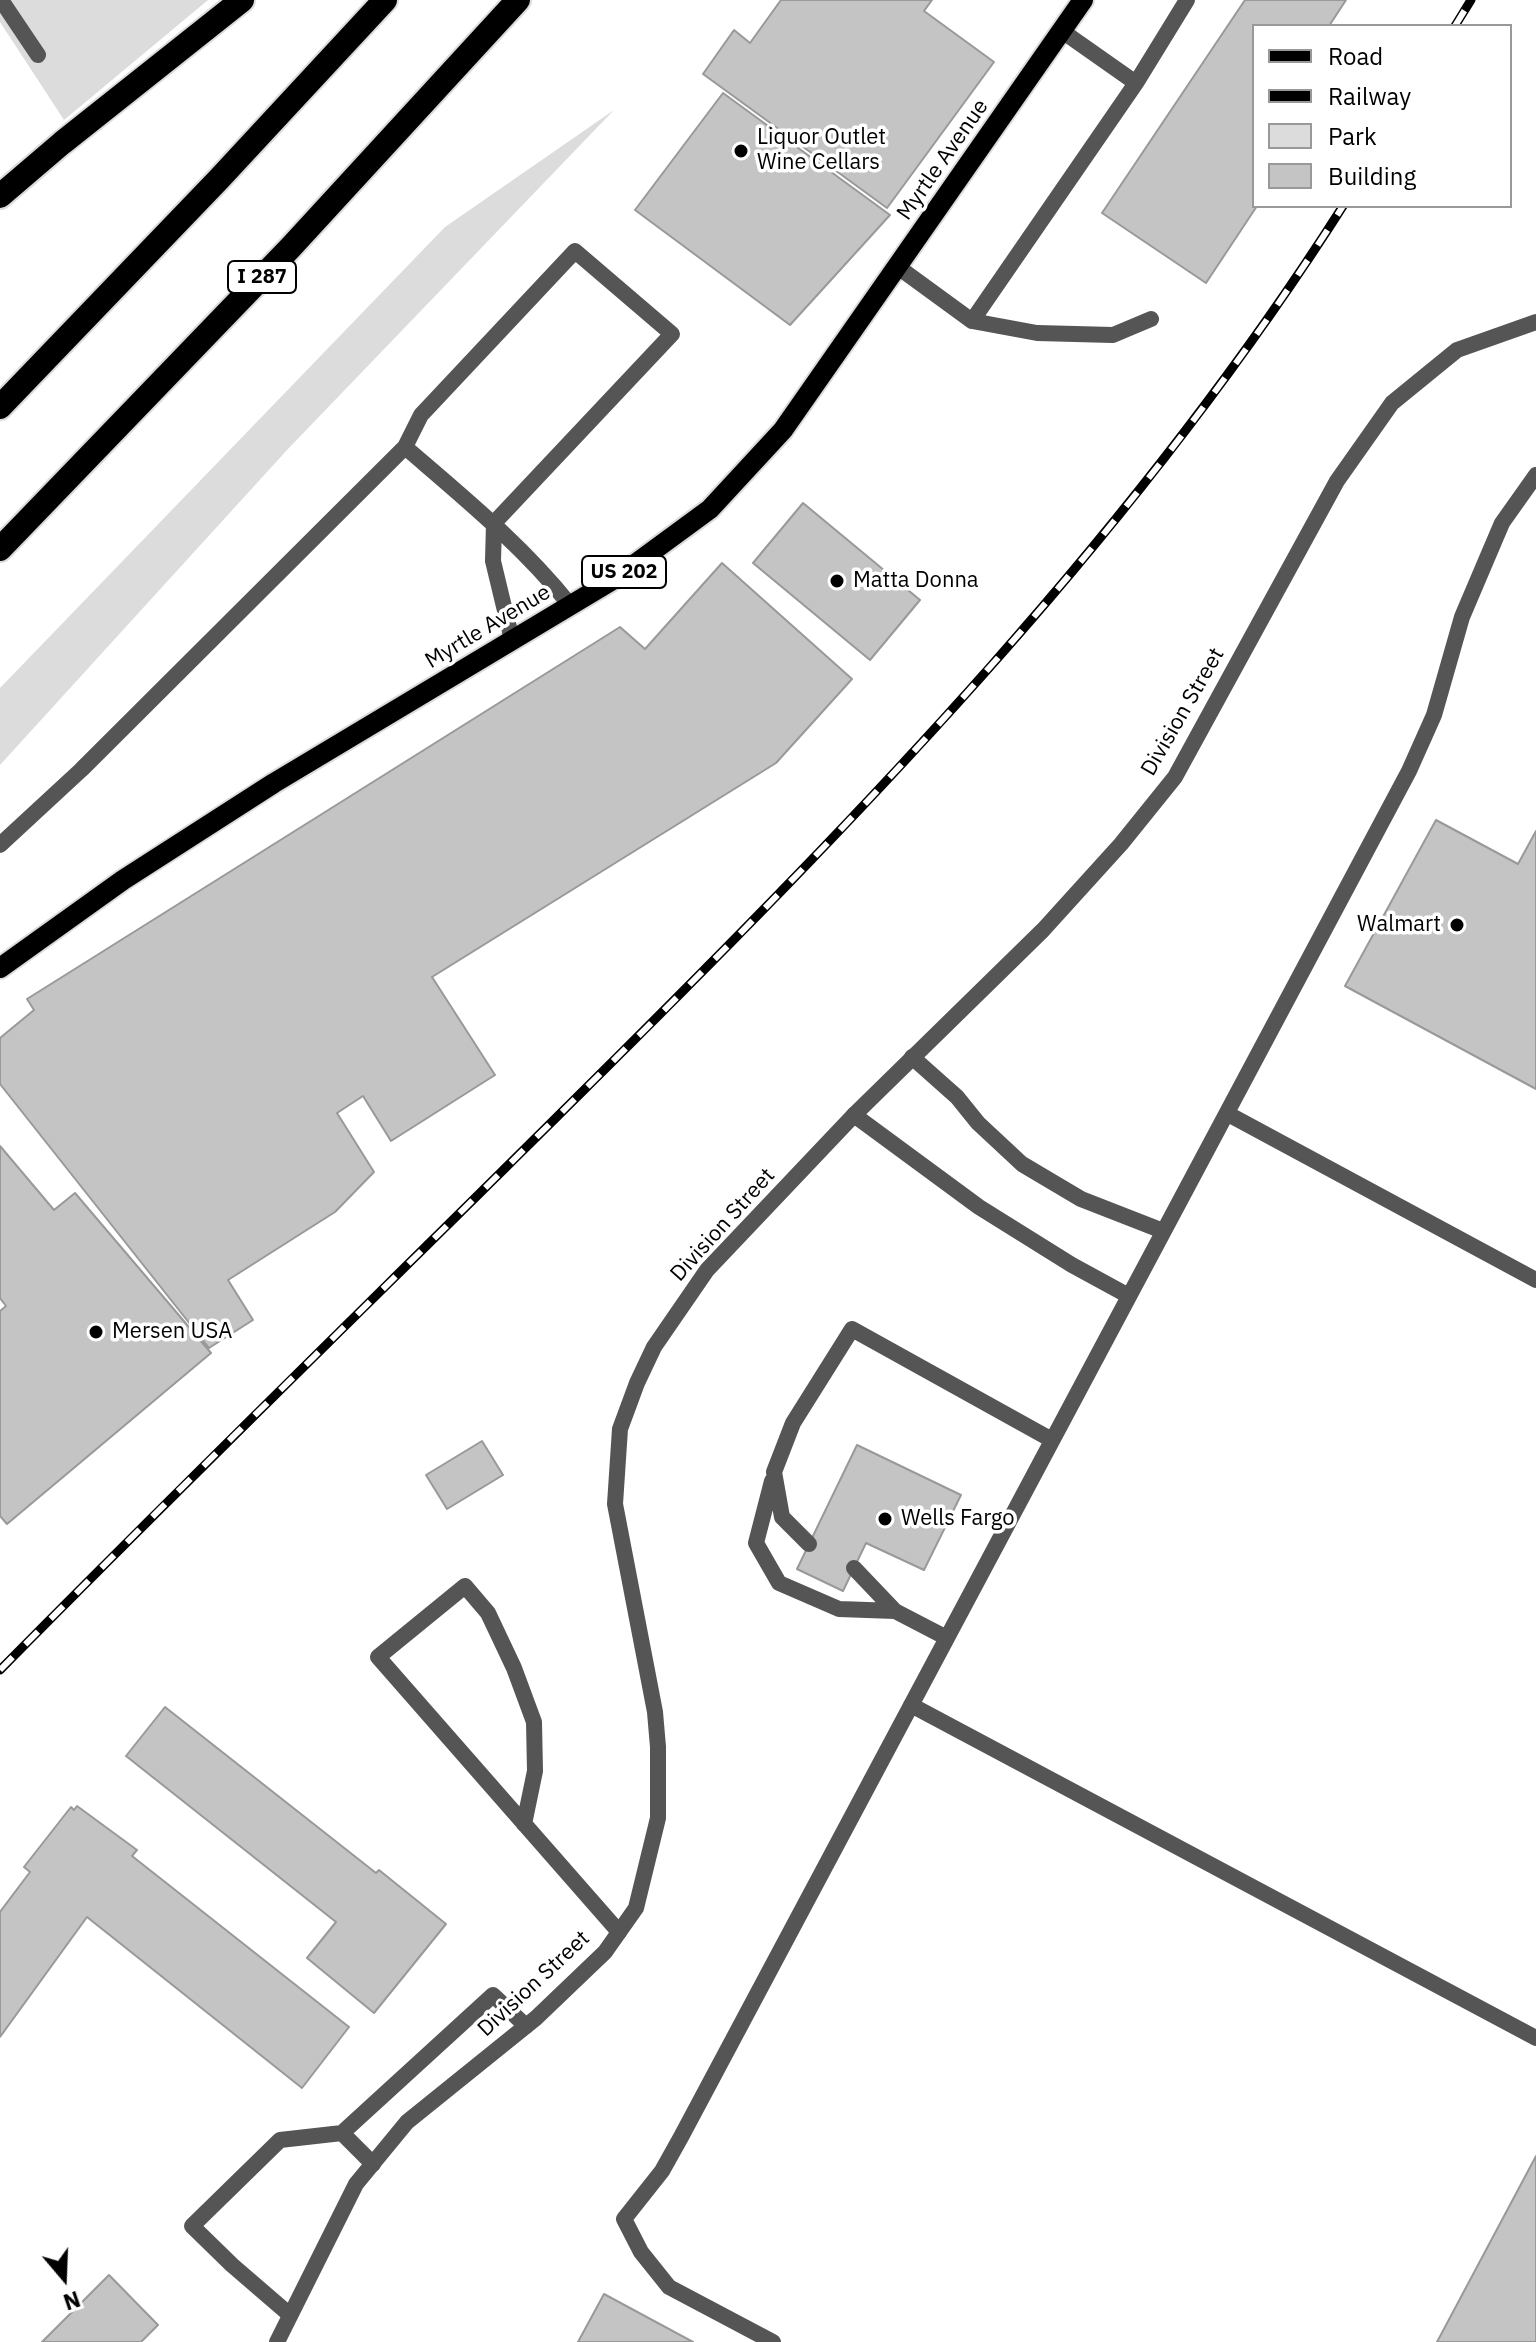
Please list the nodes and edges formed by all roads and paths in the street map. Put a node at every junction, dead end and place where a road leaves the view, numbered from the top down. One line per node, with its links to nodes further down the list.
1 (242, 0): 10 (highway)
2 (385, 0): 15 (highway)
3 (518, 0): 19 (highway, I 287)
4 (1083, 0): 7 (main road, Myrtle Avenue / US 202)
5 (1187, 0): 9 (street)
6 (8, 2): 8 (street)
7 (1062, 31): 9 (street); 11 (main road, Myrtle Avenue / US 202)
8 (38, 55)
9 (1136, 83): 13 (street)
10 (0, 196)
11 (898, 267): 13 (street); 20 (main road, Myrtle Avenue / US 202)
12 (1151, 319): 13 (street)
13 (972, 321)
14 (1536, 322): 24 (street, Division Street)
15 (0, 407)
16 (405, 447): 18 (street); 18 (street); 22 (street)
17 (1536, 475): 25 (street)
18 (494, 523): 20 (street); 21 (street)
19 (0, 549)
20 (570, 605): 21 (main road, Myrtle Avenue / US 202)
21 (512, 640): 23 (main road, Myrtle Avenue / US 202)
22 (0, 845)
23 (2, 962)
24 (912, 1057): 26 (street, Division Street); 27 (street)
25 (1228, 1114): 27 (street); 28 (street)
26 (854, 1115): 29 (street); 38 (street, Division Street)
27 (1163, 1231): 29 (street)
28 (1536, 1280)
29 (1127, 1295): 30 (street)
30 (1052, 1440): 31 (street); 35 (street)
31 (774, 1472): 32 (street); 34 (street)
32 (809, 1544)
33 (854, 1568): 34 (street)
34 (895, 1611): 35 (street)
35 (947, 1638): 36 (street)
36 (911, 1705): 40 (street); 45 (street)
37 (524, 1824): 37 (street); 38 (street)
38 (619, 1932): 39 (street, Division Street)
39 (526, 2026): 41 (street); 42 (street, Division Street)
40 (1536, 2038)
41 (342, 2133): 42 (street); 43 (street)
42 (373, 2164): 43 (street, Division Street)
43 (290, 2315): 44 (street, Division Street)
44 (277, 2342)
45 (773, 2342)

